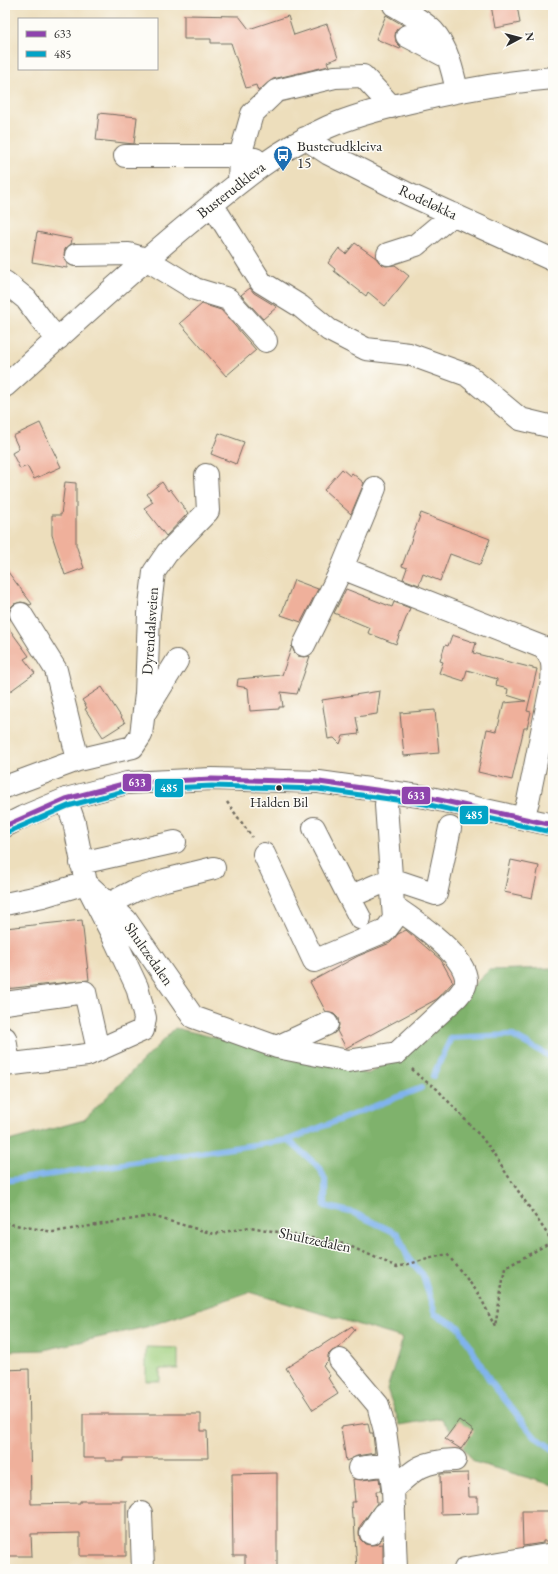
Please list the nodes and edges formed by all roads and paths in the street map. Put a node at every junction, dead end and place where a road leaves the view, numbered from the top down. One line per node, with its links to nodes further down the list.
1 (394, 5): 3 (street)
2 (407, 36): 3 (street)
3 (447, 57): 5 (street)
4 (553, 78): 5 (street, Busterudkleva)
5 (457, 91): 6 (street, Busterudkleva)
6 (392, 107): 7 (street, Busterudkleva); 9 (street)
7 (305, 138): 10 (street, Busterudkleva); 13 (street, Rodeløkka)
8 (125, 156): 9 (street)
9 (240, 156): 10 (street); 11 (street)
10 (268, 161): 11 (street, Busterudkleva)
11 (239, 182): 12 (street, Busterudkleva)
12 (212, 204): 16 (street, Busterudkleva); 22 (street)
13 (453, 214): 14 (street); 17 (street, Rodeløkka)
14 (388, 254)
15 (76, 255): 16 (street)
16 (146, 259): 19 (street, Busterudkleva); 20 (street)
17 (553, 260)
18 (5, 282): 19 (street)
19 (58, 339): 21 (street, Busterudkleva)
20 (266, 341)
21 (5, 386)
22 (553, 427)
23 (206, 475): 29 (street, Dyrendalsveien)
24 (375, 488): 25 (street)
25 (342, 568): 27 (street); 35 (street)
26 (21, 614): 30 (street)
27 (304, 645)
28 (177, 661): 29 (street)
29 (144, 715): 30 (street, Dyrendalsveien)
30 (78, 760): 31 (street, Dyrendalsveien)
31 (5, 787)
32 (388, 792): 33 (street); 35 (street); 44 (street)
33 (66, 799): 37 (street); 43 (street)
34 (226, 800): 41 (path)
35 (523, 818): 36 (street)
36 (553, 825)
37 (5, 826)
38 (314, 828): 45 (street)
39 (450, 828): 44 (street)
40 (175, 842): 43 (street)
41 (264, 854): 48 (street)
42 (214, 868): 47 (street)
43 (84, 873): 46 (street); 47 (street, Shultzedalen); 54 (street)
44 (391, 879): 45 (street); 48 (street)
45 (349, 897): 49 (street)
46 (5, 904)
47 (109, 904): 53 (street, Shultzedalen)
48 (393, 906): 53 (street, Shultzedalen)
49 (360, 918)
50 (5, 1003): 54 (street)
51 (327, 1024): 53 (street)
52 (5, 1038): 55 (street)
53 (277, 1047)
54 (98, 1050): 55 (street)
55 (7, 1064)
56 (421, 1078): 58 (path)
57 (5, 1222): 58 (path, Shultzedalen)
58 (553, 1241): 59 (path)
59 (553, 1253)
60 (340, 1360): 62 (street)
61 (455, 1460): 64 (street)
62 (389, 1464): 63 (street); 64 (street)
63 (359, 1468)
64 (393, 1498): 66 (street); 69 (street)
65 (141, 1513): 68 (street)
66 (371, 1533)
67 (553, 1554): 70 (street)
68 (143, 1569)
69 (396, 1569)
70 (465, 1569)

